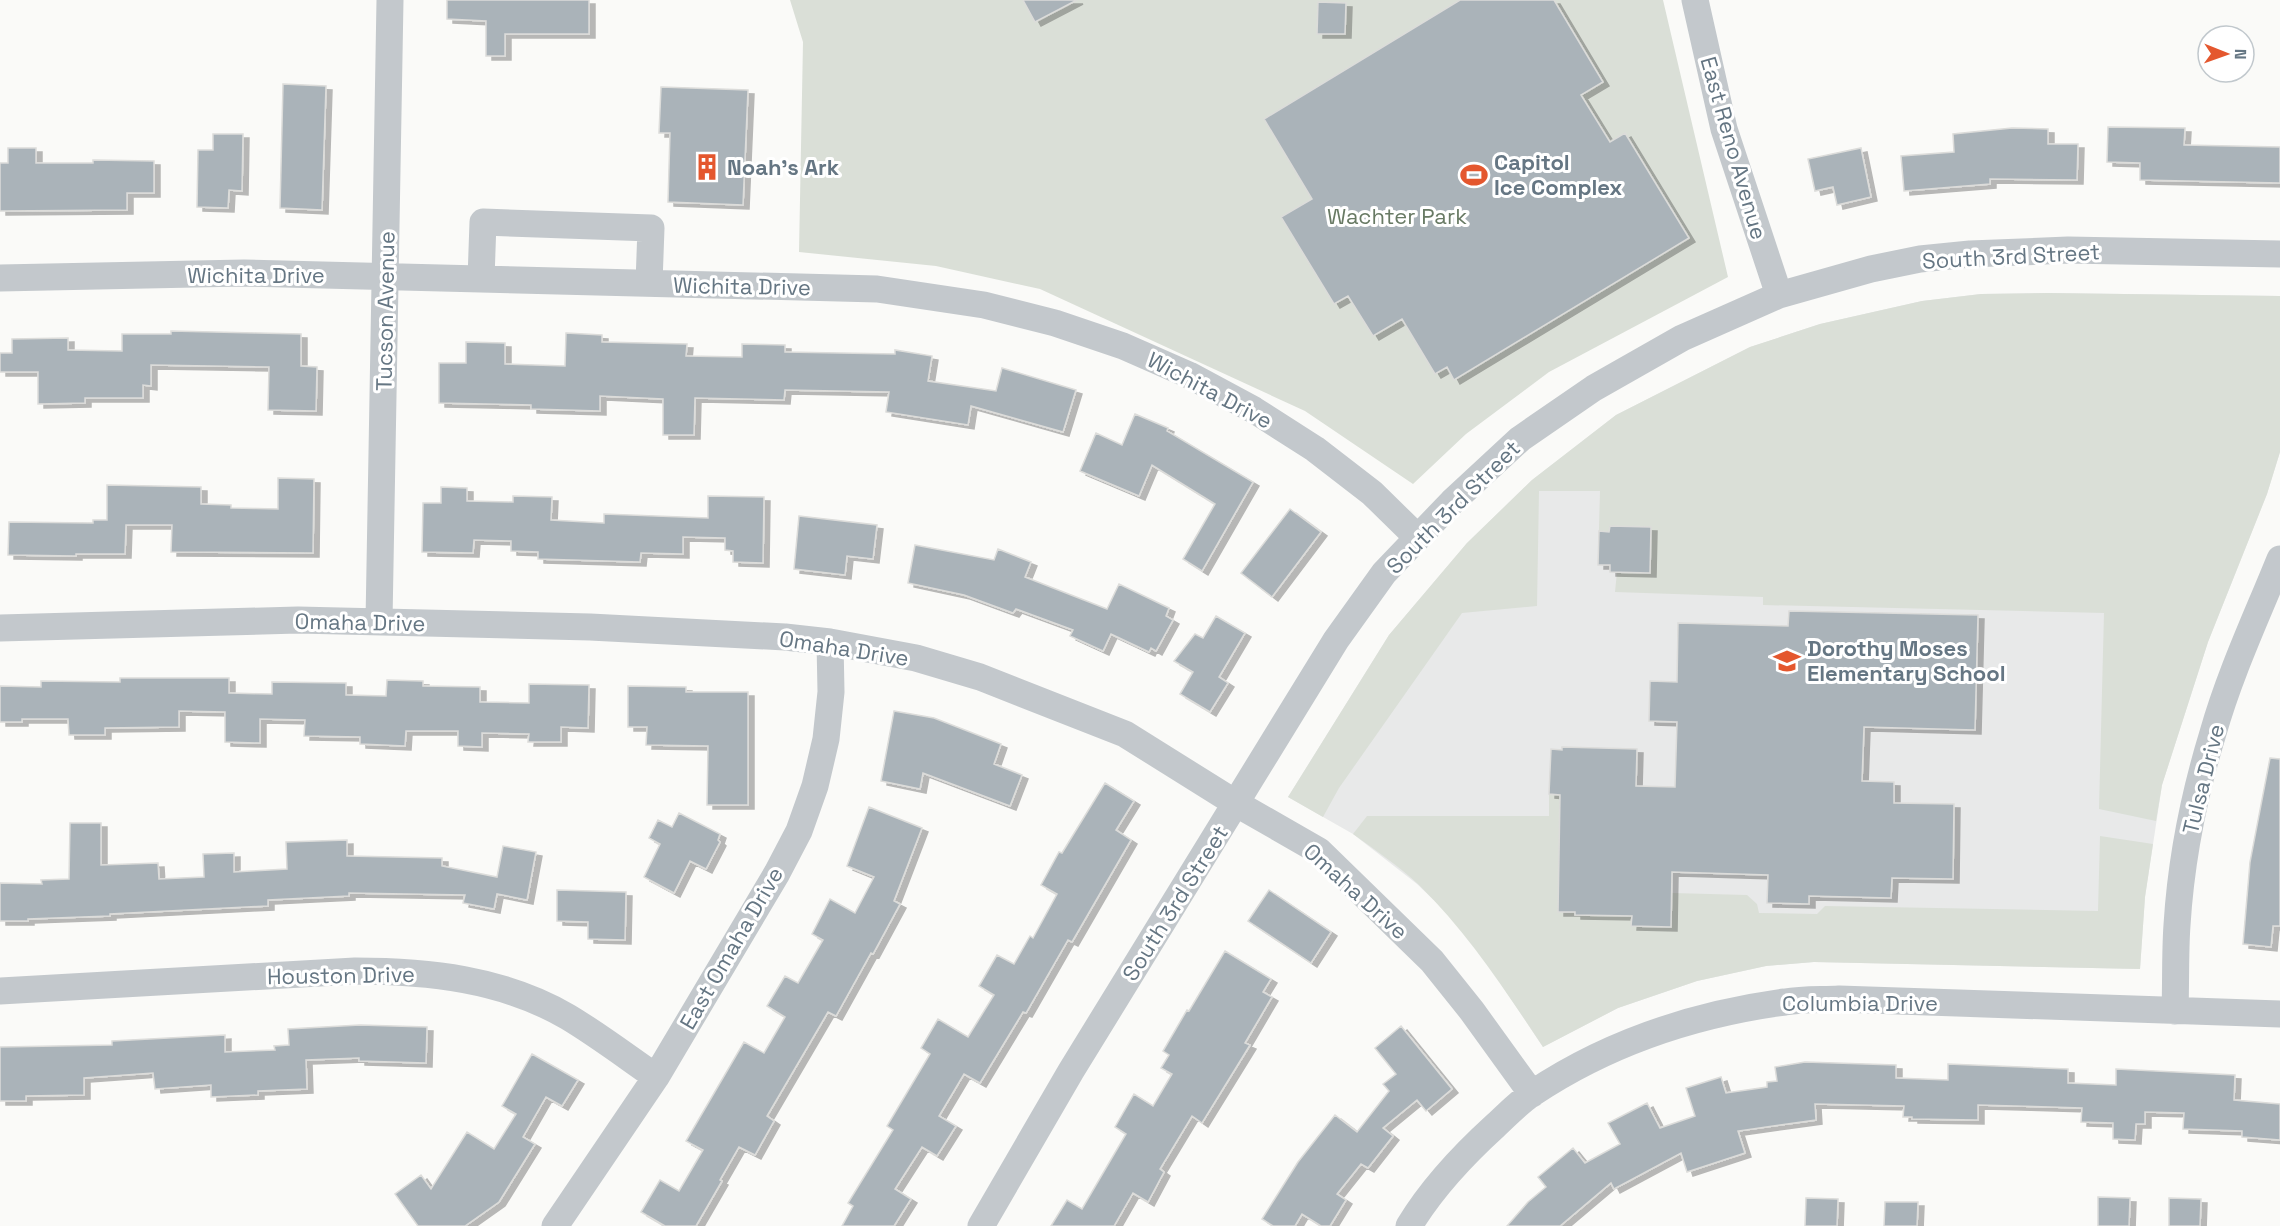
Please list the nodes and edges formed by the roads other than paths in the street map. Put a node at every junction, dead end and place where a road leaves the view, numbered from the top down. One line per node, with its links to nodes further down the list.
1 (390, 0): 4 (street, Tucson Avenue)
2 (1695, 0): 8 (street, East Reno Avenue)
3 (2280, 254): 8 (street, South 3rd Street)
4 (386, 277): 5 (street, Wichita Drive); 6 (street, Wichita Drive); 11 (street, Tucson Avenue)
5 (0, 278)
6 (481, 279): 7 (street, Wichita Drive); 7 (street)
7 (649, 283): 9 (street, Wichita Drive)
8 (1779, 295): 9 (street, South 3rd Street)
9 (1417, 537): 14 (street, South 3rd Street)
10 (2280, 559): 16 (street, Tulsa Drive)
11 (379, 622): 12 (street, Omaha Drive); 13 (street, Omaha Drive)
12 (0, 628)
13 (830, 642): 14 (street, Omaha Drive); 18 (street, East Omaha Drive)
14 (1237, 804): 19 (street, Omaha Drive); 21 (street, South 3rd Street)
15 (0, 991): 18 (street, Houston Drive)
16 (2175, 1011): 17 (street, Columbia Drive); 19 (street, Columbia Drive)
17 (2280, 1014)
18 (656, 1077): 20 (street, East Omaha Drive)
19 (1532, 1094): 22 (street, Columbia Drive)
20 (555, 1226)
21 (981, 1226)
22 (1408, 1226)

